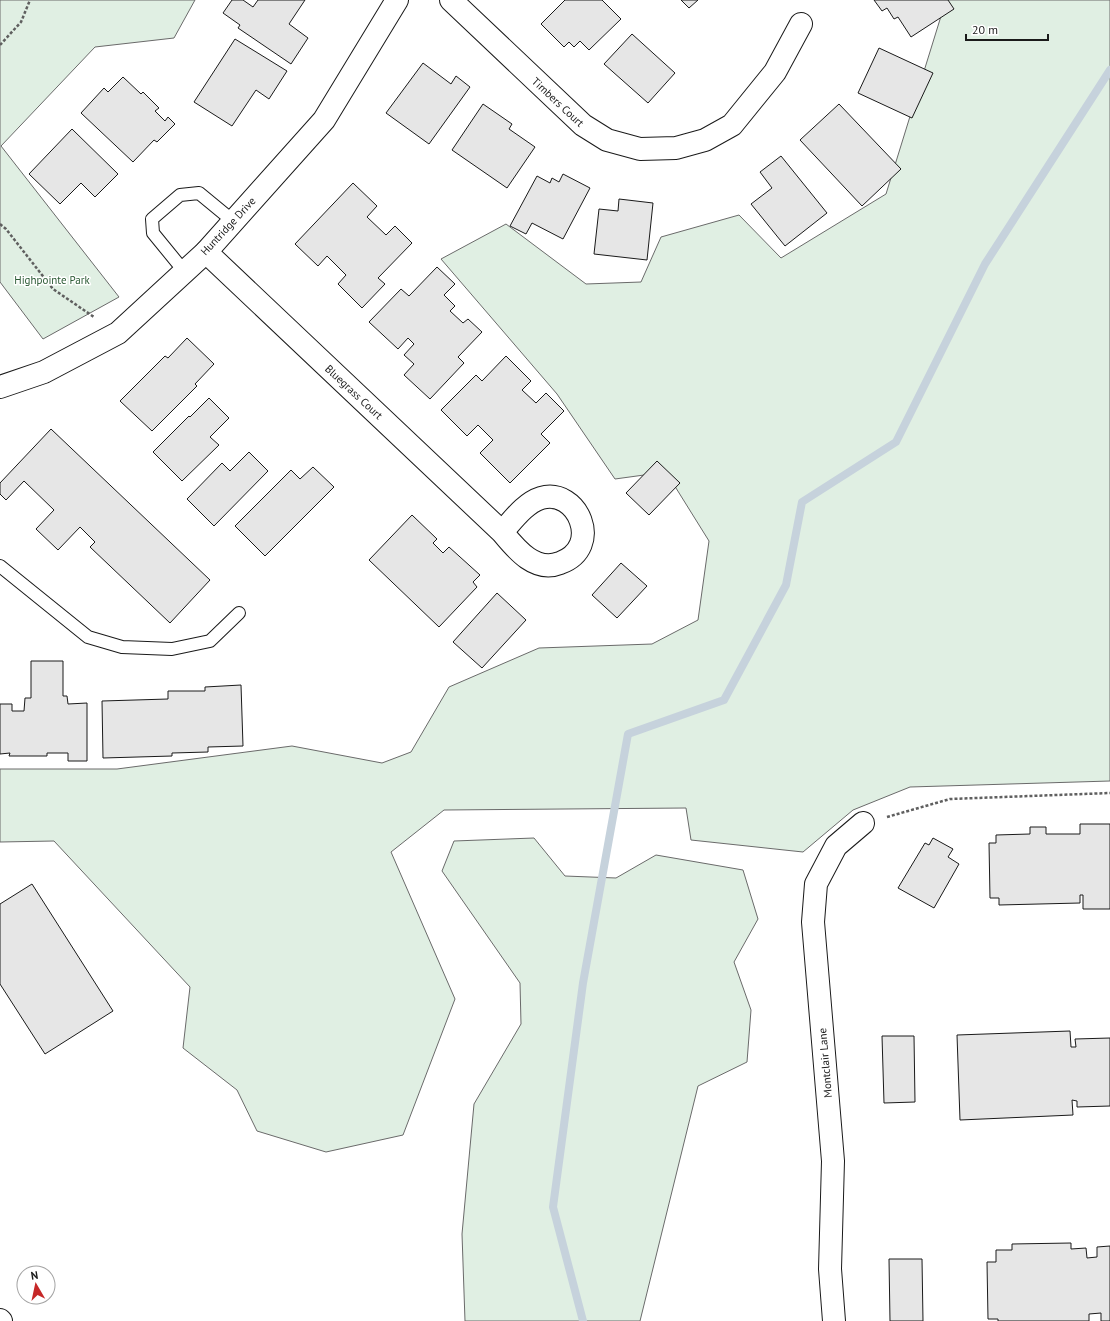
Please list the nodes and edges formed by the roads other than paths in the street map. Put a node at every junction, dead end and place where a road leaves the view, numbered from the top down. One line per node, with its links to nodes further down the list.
1 (397, 0): 4 (street, Huntridge Drive)
2 (451, 0): 3 (street, Timbers Court)
3 (800, 24)
4 (233, 221): 5 (street, Huntridge Drive); 6 (lane)
5 (206, 252): 6 (street, Huntridge Drive); 8 (street, Bluegrass Court)
6 (184, 272): 7 (street, Huntridge Drive)
7 (0, 387)
8 (502, 532)
9 (0, 566): 10 (lane)
10 (239, 613)
11 (863, 823): 12 (street, Montclair Lane)
12 (834, 1321)

